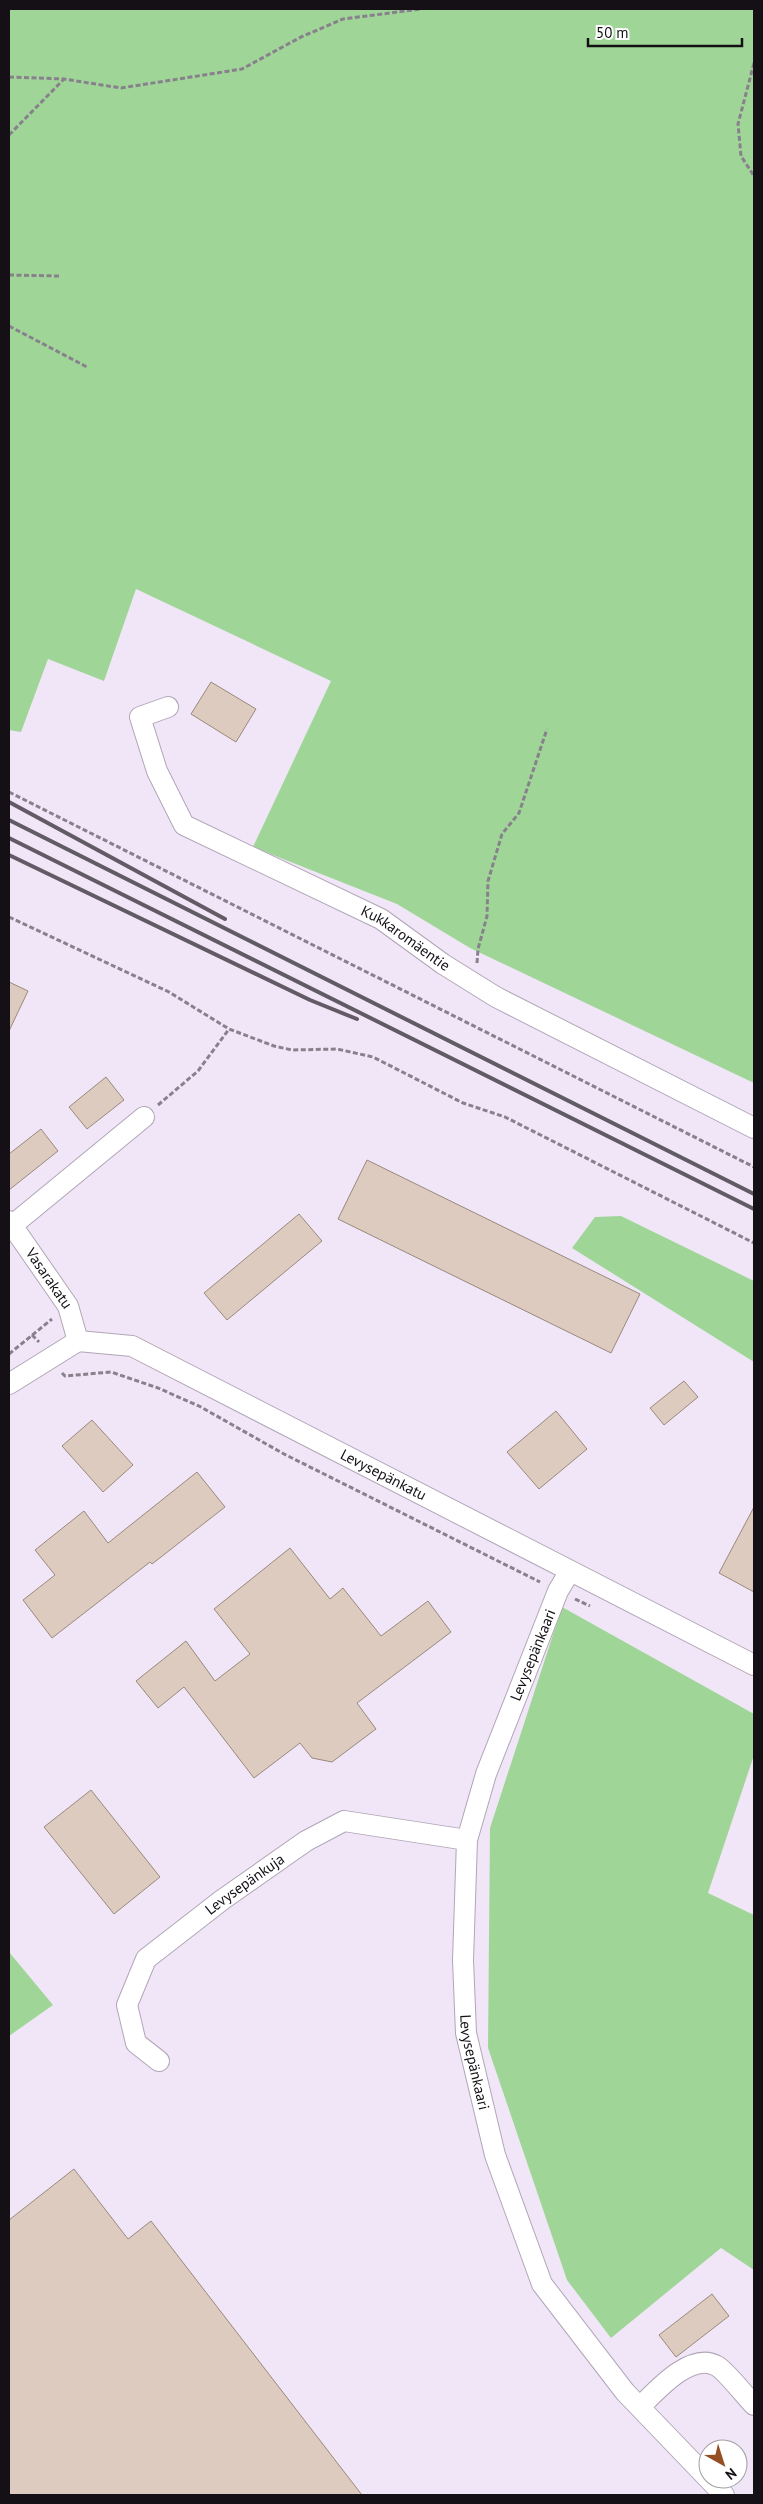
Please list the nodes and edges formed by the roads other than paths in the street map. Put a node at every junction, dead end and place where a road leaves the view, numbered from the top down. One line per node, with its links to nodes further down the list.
1 (168, 708): 3 (street, Kukkaromäentie)
2 (144, 1117): 4 (street)
3 (754, 1128)
4 (10, 1225): 5 (street, Vasarakatu)
5 (78, 1341): 6 (street); 7 (street, Levysepänkatu)
6 (9, 1384)
7 (570, 1571): 8 (street, Levysepänkatu); 9 (street, Levysepänkaari)
8 (754, 1665)
9 (467, 1840): 10 (street, Levysepänkuja); 12 (street, Levysepänkaari)
10 (159, 2061)
11 (754, 2405): 12 (street)
12 (640, 2407): 13 (street, Levysepänkaari)
13 (724, 2495)

